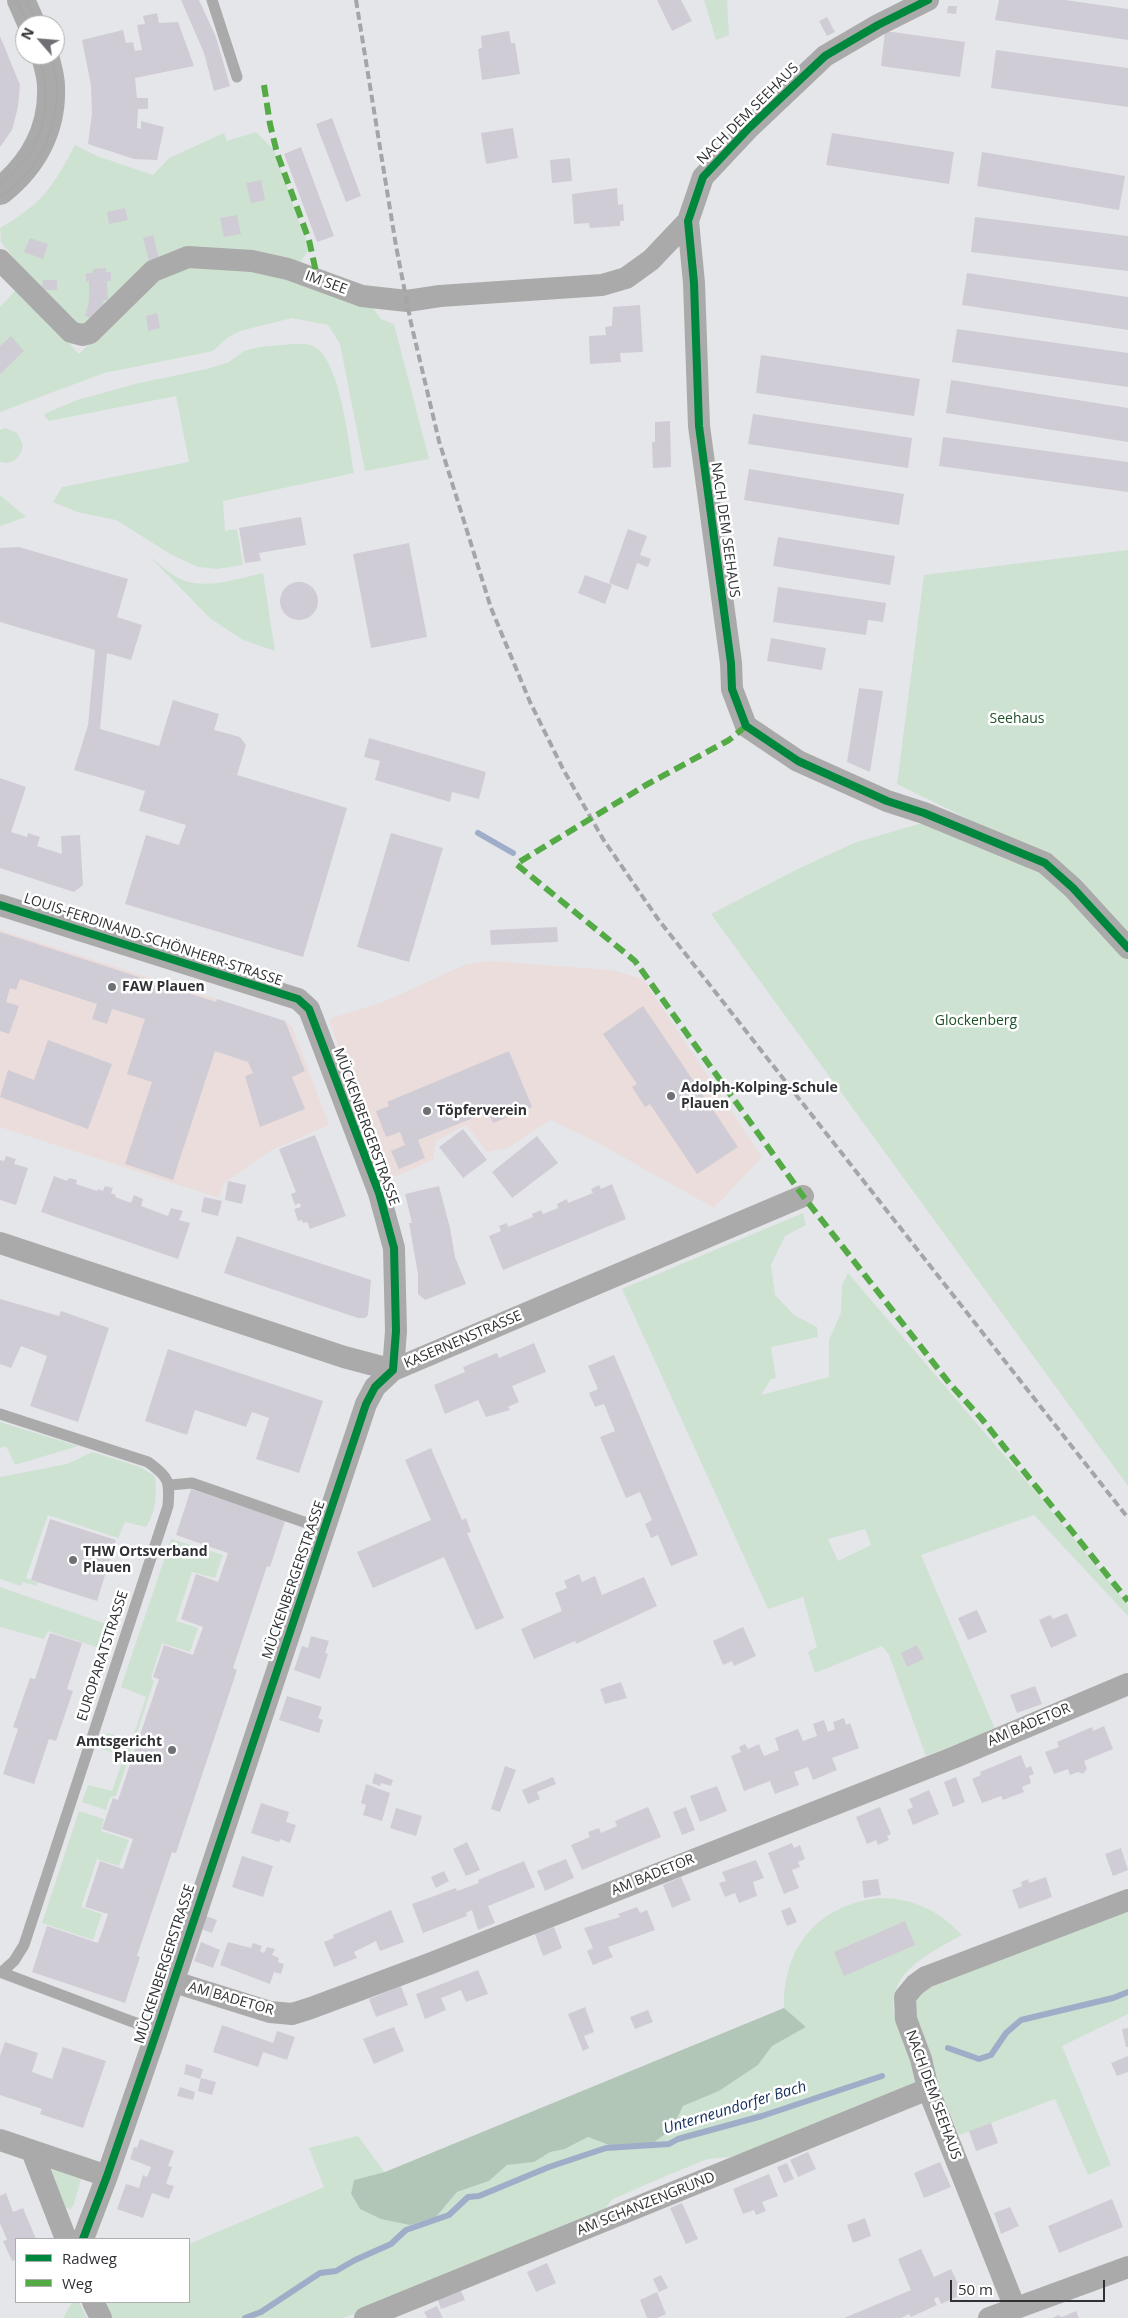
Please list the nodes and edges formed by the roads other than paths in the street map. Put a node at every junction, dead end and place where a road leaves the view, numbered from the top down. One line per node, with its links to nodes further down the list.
1 (21, 0): 4 (street)
2 (212, 0): 6 (lane)
3 (928, 0): 8 (street, NACH DEM SEEHAUS)
4 (28, 15)
5 (47, 65): 7 (street)
6 (237, 77)
7 (0, 191)
8 (688, 221): 9 (street, IM SEE); 11 (street, NACH DEM SEEHAUS)
9 (0, 260)
10 (0, 905): 12 (street, LOUIS-FERDINAND-SCHÖNHERR-STRASSE)
11 (1128, 948)
12 (298, 999): 15 (street, MÜCKENBERGERSTRASSE)
13 (803, 1196): 15 (street, KASERNENSTRASSE)
14 (0, 1243): 15 (street, KASERNENSTRASSE)
15 (393, 1370): 18 (street, MÜCKENBERGERSTRASSE)
16 (0, 1414): 17 (lane)
17 (170, 1485): 18 (lane); 21 (lane, EUROPARATSTRASSE)
18 (324, 1528): 22 (street, MÜCKENBERGERSTRASSE)
19 (1128, 1684): 22 (street, AM BADETOR)
20 (1128, 1900): 24 (street, NACH DEM SEEHAUS)
21 (1, 1972): 23 (lane, EUROPARATSTRASSE)
22 (172, 1981): 23 (street, MÜCKENBERGERSTRASSE)
23 (156, 2031): 27 (street, MÜCKENBERGERSTRASSE)
24 (928, 2089): 32 (street, NACH DEM SEEHAUS); 34 (street, AM SCHANZENGRUND)
25 (0, 2140): 26 (street)
26 (32, 2151): 27 (street); 28 (street)
27 (107, 2176): 29 (street, MÜCKENBERGERSTRASSE)
28 (66, 2238)
29 (83, 2238)
30 (1128, 2267): 32 (street)
31 (94, 2303): 33 (street)
32 (1015, 2308): 35 (street)
33 (101, 2318)
34 (364, 2318)
35 (989, 2318)

